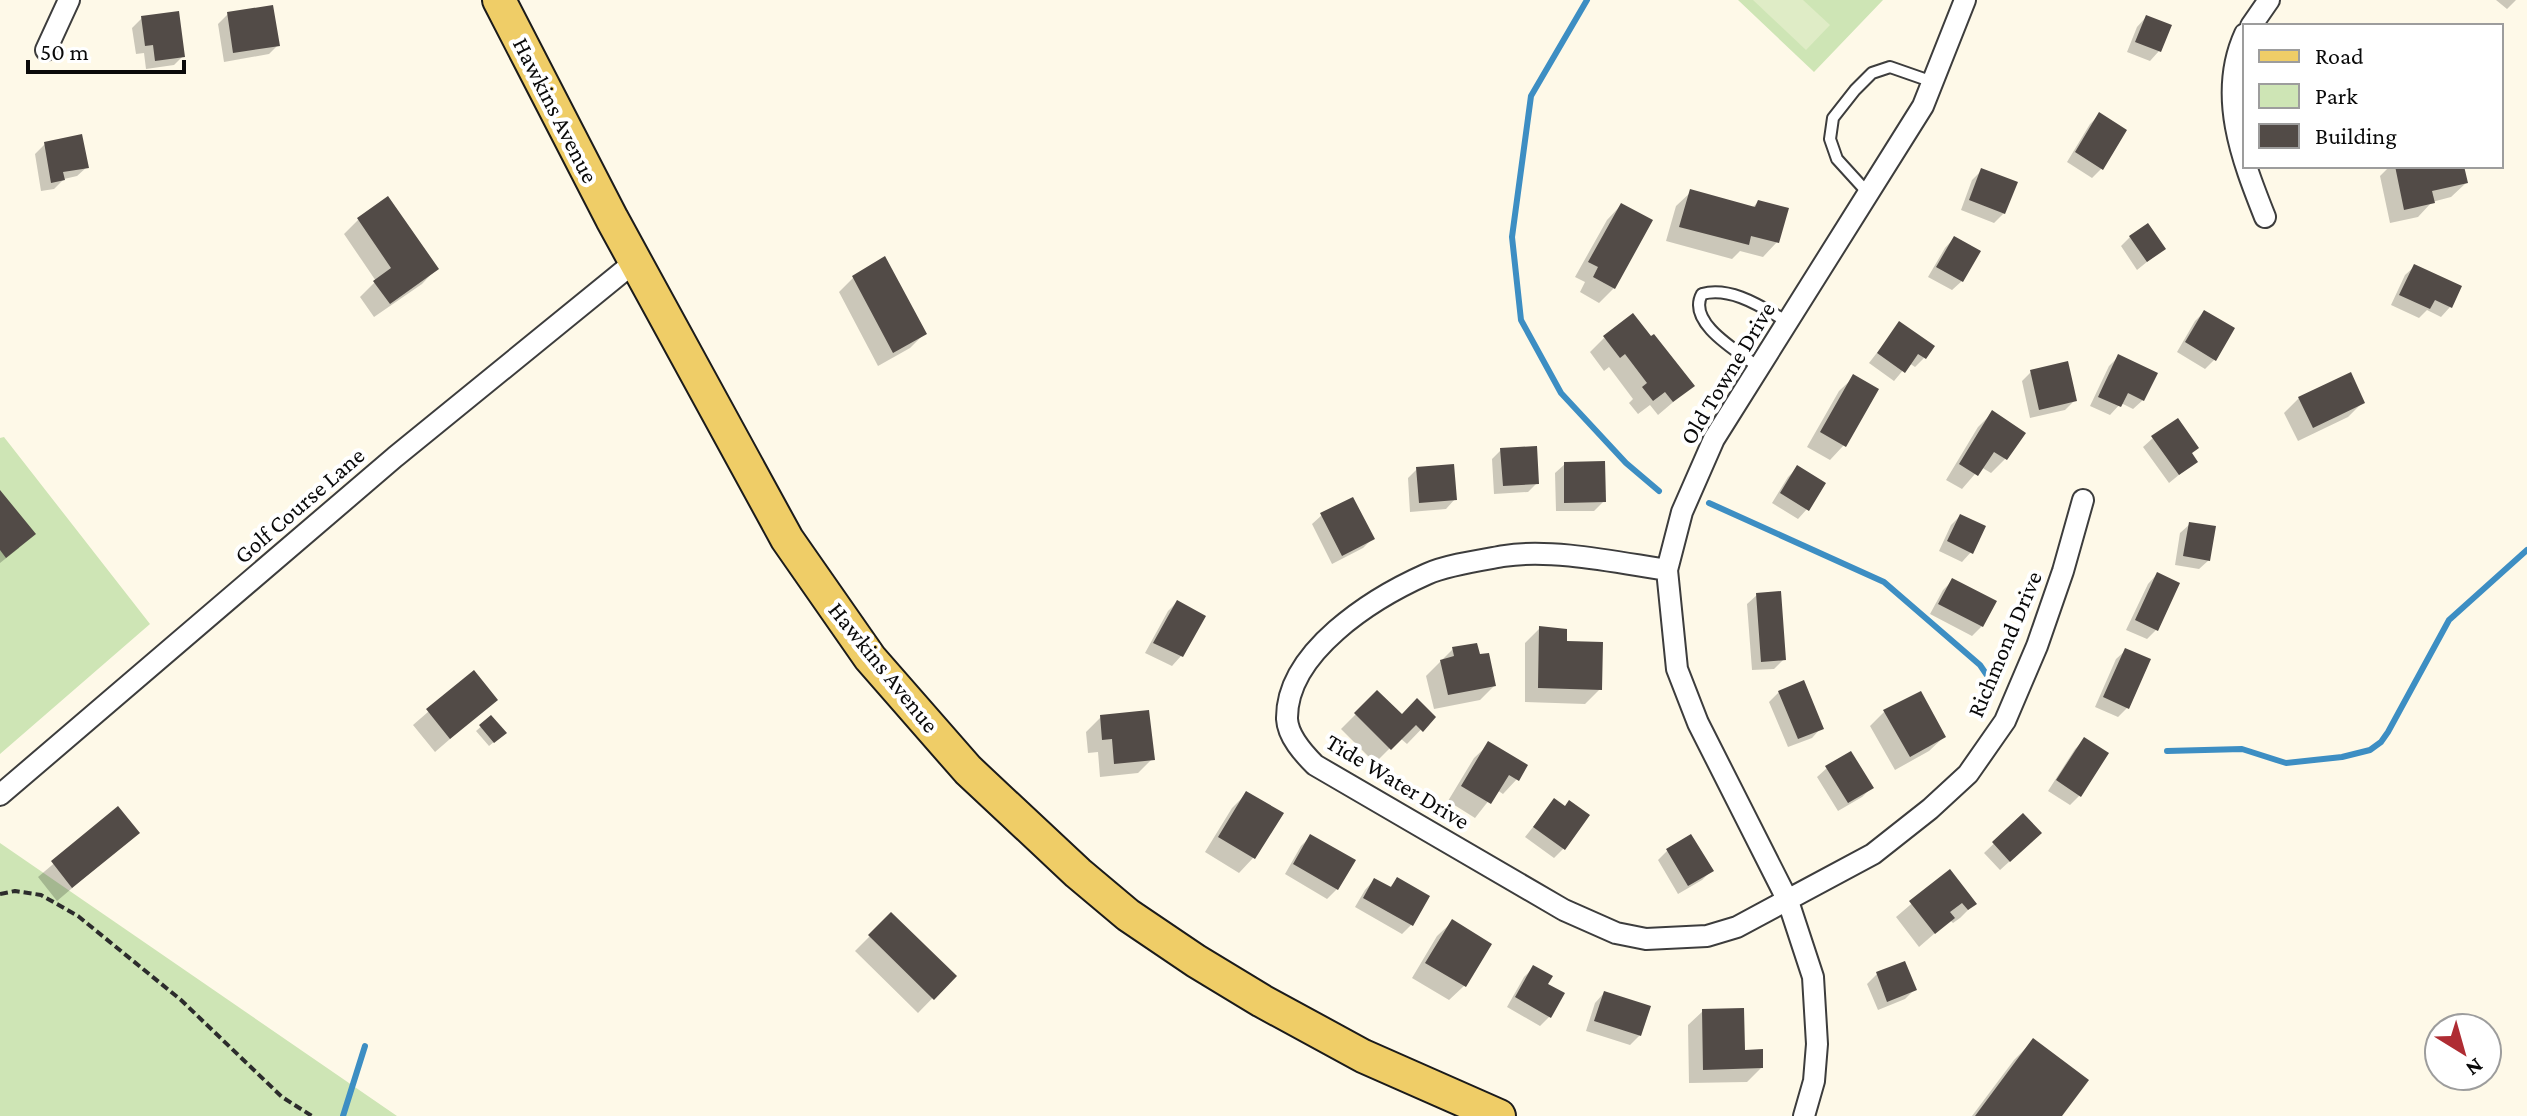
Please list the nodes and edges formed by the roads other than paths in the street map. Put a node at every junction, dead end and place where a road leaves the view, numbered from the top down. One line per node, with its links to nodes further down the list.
1 (69, 0): 7 (street)
2 (499, 0): 13 (main road, Hawkins Avenue)
3 (1965, 0): 8 (street, Old Towne Drive)
4 (2269, 0): 5 (street)
5 (2252, 24)
6 (2243, 41): 9 (street)
7 (46, 50)
8 (1933, 82): 11 (street, Old Towne Drive); 11 (lane)
9 (2243, 159)
10 (2245, 168): 12 (street)
11 (1867, 192): 14 (street, Old Towne Drive)
12 (2265, 217)
13 (637, 260): 18 (street, Golf Course Lane); 20 (main road, Hawkins Avenue)
14 (1788, 322): 15 (street, Old Towne Drive); 15 (lane)
15 (1760, 368): 17 (street, Old Towne Drive)
16 (2083, 500): 19 (street, Richmond Drive)
17 (1667, 570): 19 (street, Old Towne Drive); 19 (street, Tide Water Drive)
18 (0, 795)
19 (1788, 901): 21 (street, Old Towne Drive)
20 (1499, 1116)
21 (1804, 1116)

